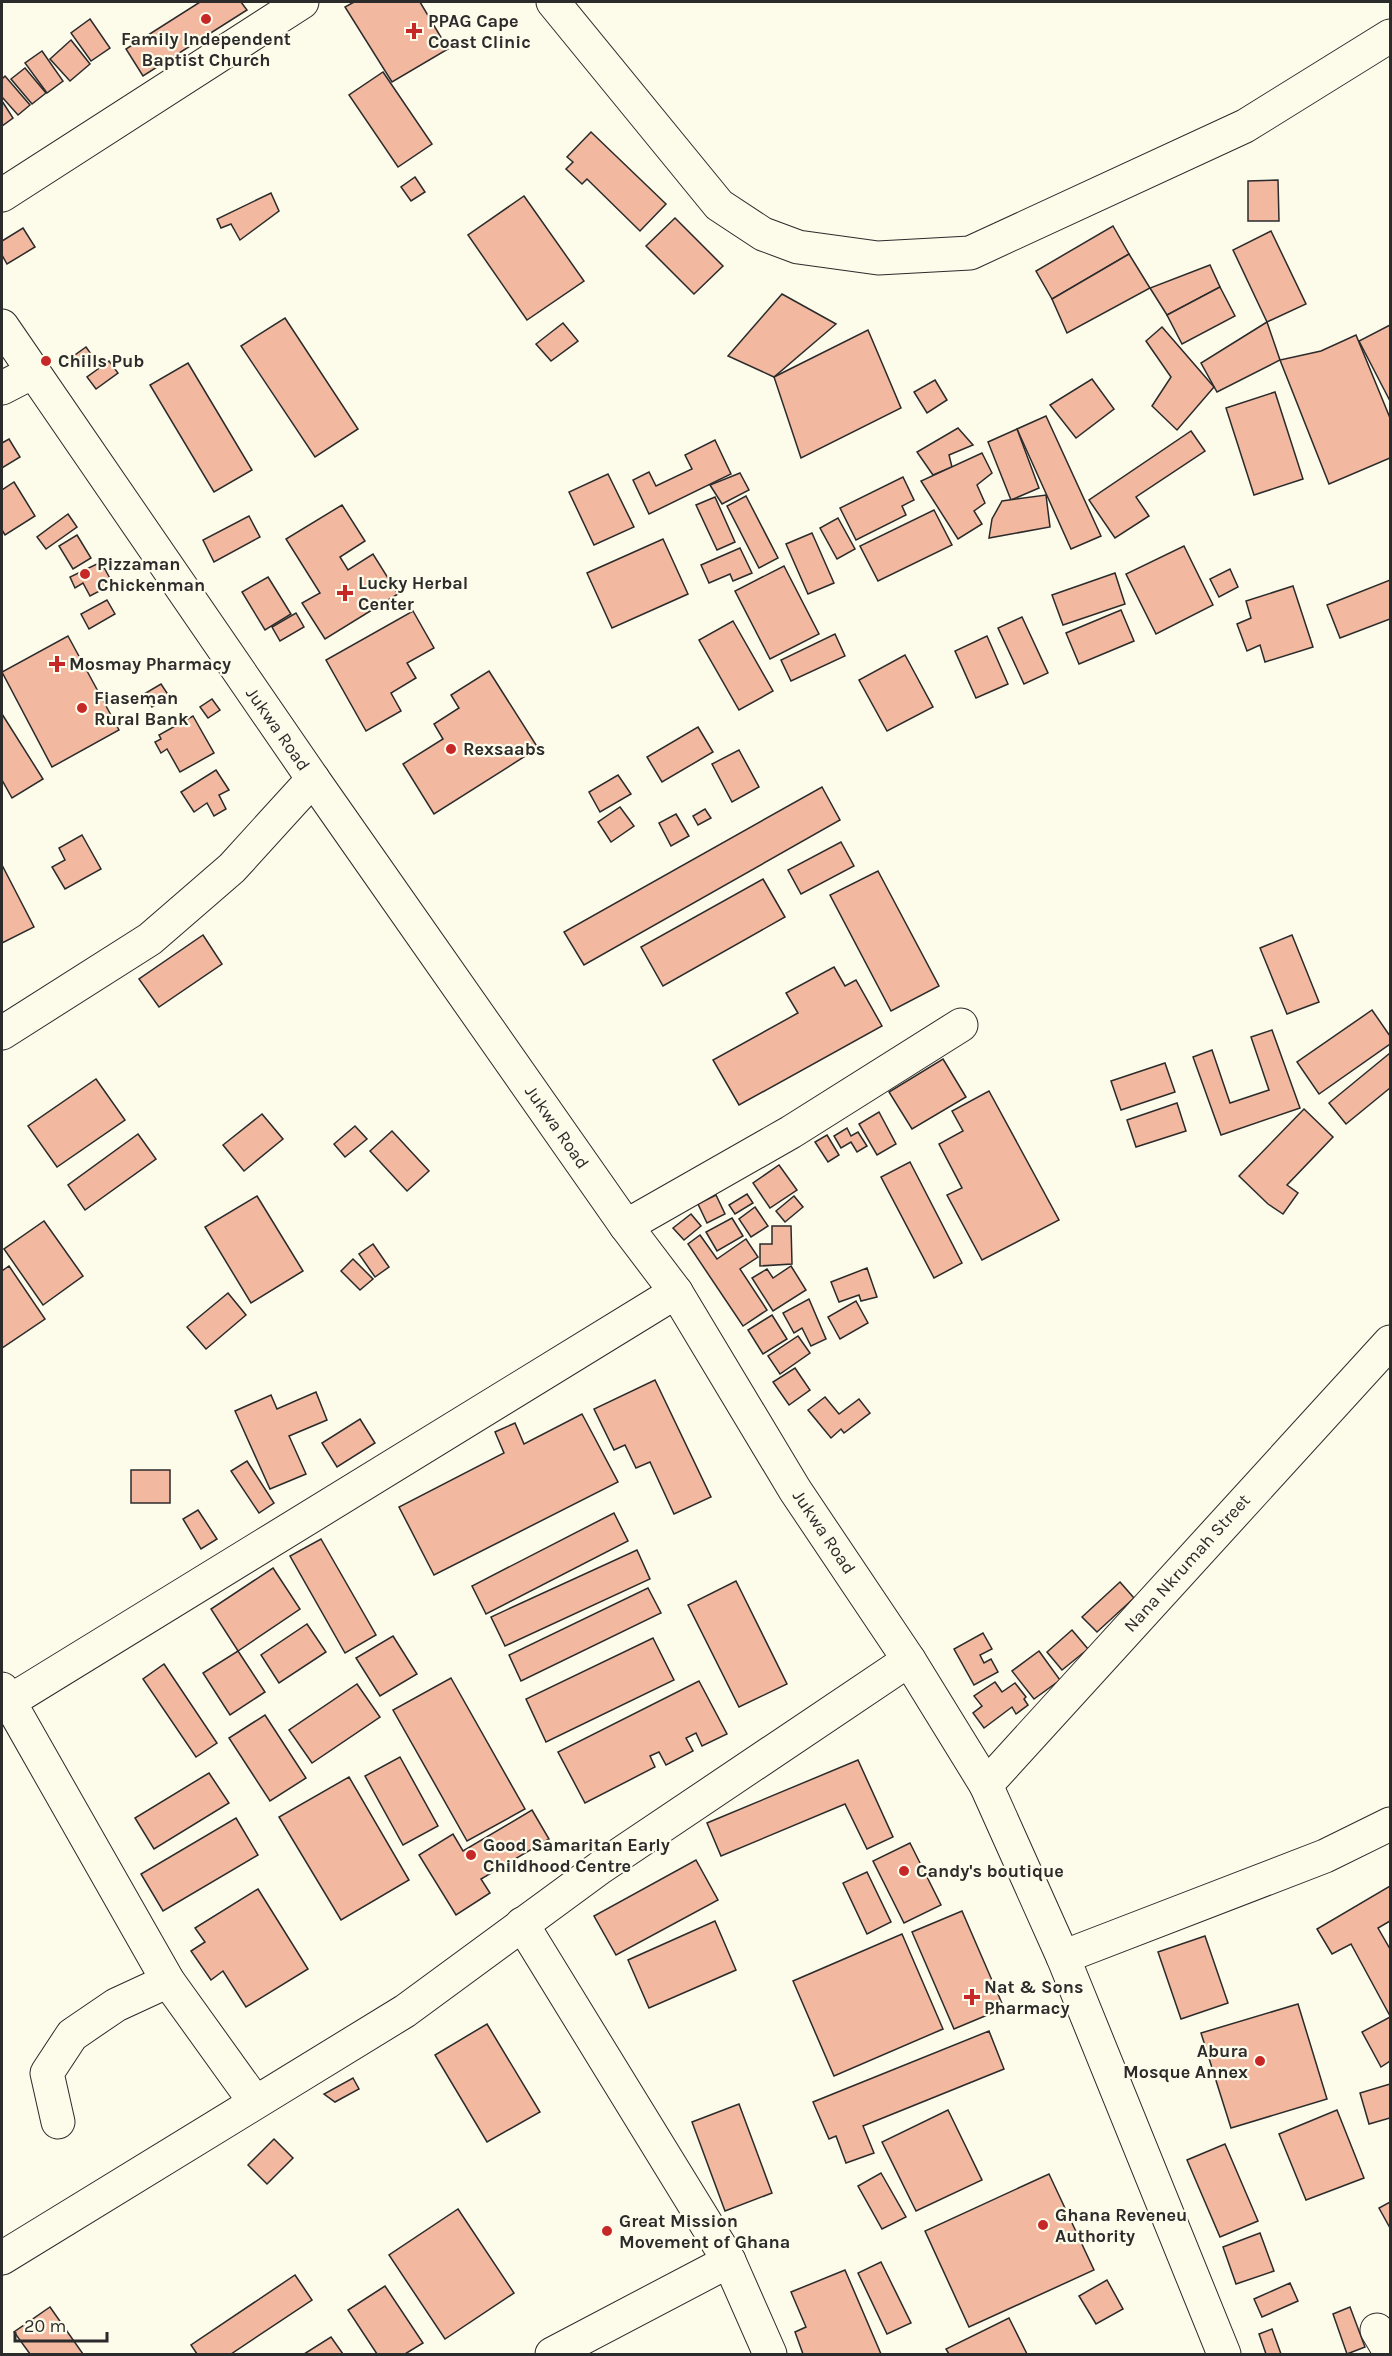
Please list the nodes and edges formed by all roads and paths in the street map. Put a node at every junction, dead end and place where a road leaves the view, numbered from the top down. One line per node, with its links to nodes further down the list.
1 (302, 2): 4 (street)
2 (553, 2): 3 (street)
3 (1390, 36)
4 (2, 195)
5 (2, 326): 6 (street, Jukwa Road)
6 (31, 373): 7 (street); 8 (street, Jukwa Road)
7 (2, 388)
8 (313, 779): 10 (street); 11 (street, Jukwa Road)
9 (961, 1025): 11 (street)
10 (2, 1033)
11 (626, 1226): 12 (street, Jukwa Road)
12 (676, 1292): 14 (street, Jukwa Road); 15 (street)
13 (1390, 1342): 16 (street, Nana Nkrumah Street)
14 (909, 1660): 16 (street, Jukwa Road); 18 (street)
15 (4, 1698): 20 (street)
16 (986, 1785): 19 (street, Jukwa Road)
17 (1390, 1824): 19 (street)
18 (522, 1924): 21 (street); 24 (street)
19 (1063, 1957): 27 (street, Jukwa Road)
20 (168, 1981): 21 (street); 22 (street)
21 (255, 2102): 23 (street)
22 (58, 2122)
23 (2, 2258)
24 (729, 2261): 25 (street); 26 (street)
25 (552, 2355)
26 (770, 2355)
27 (1224, 2355)

